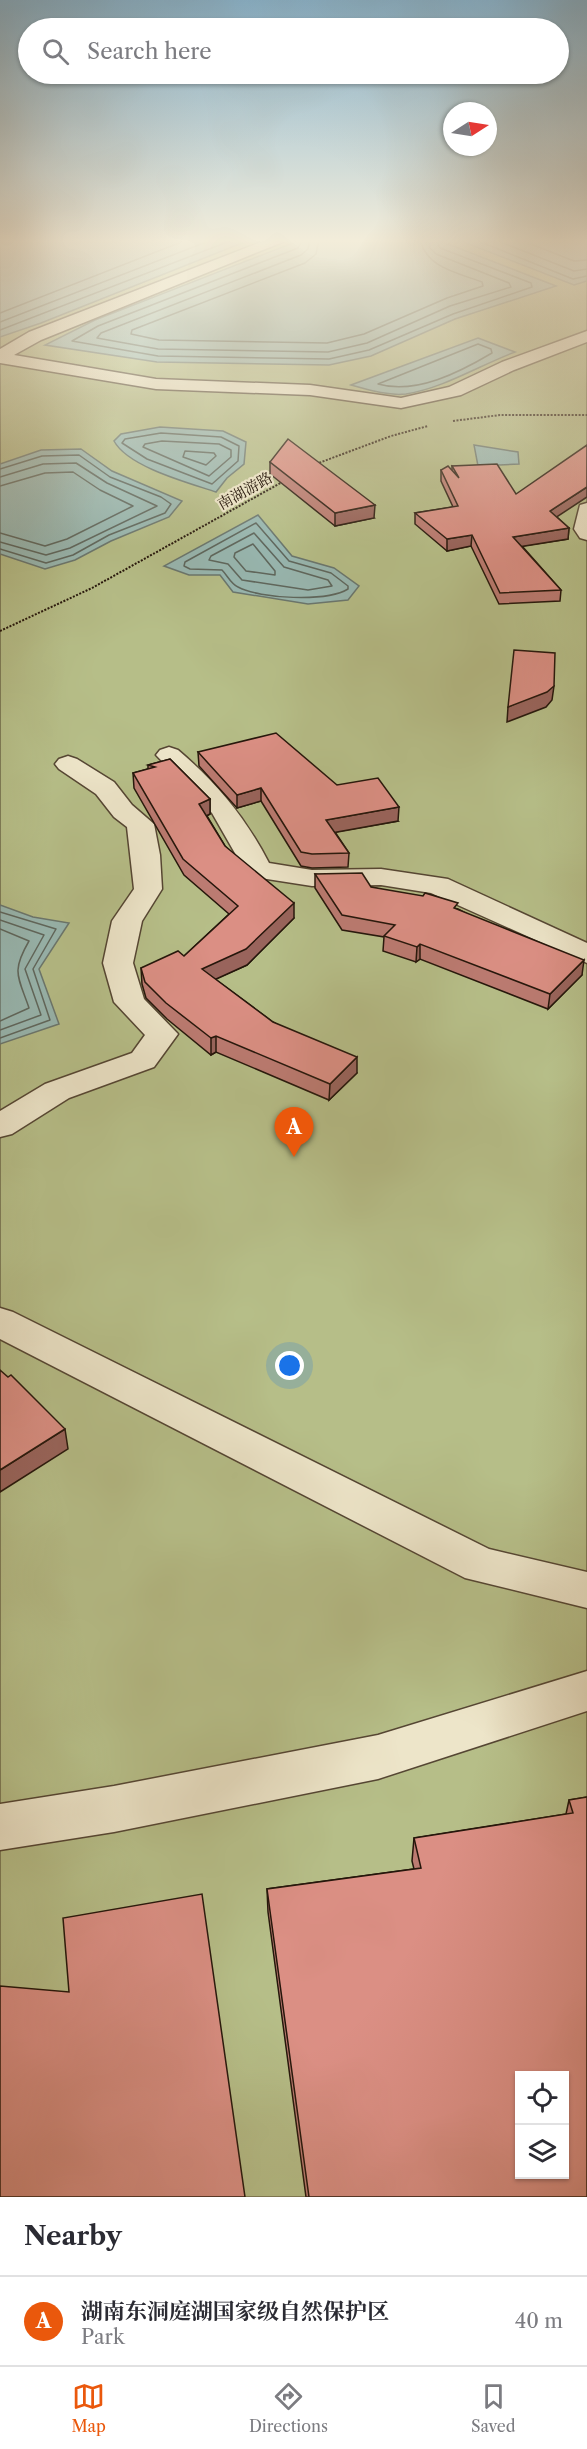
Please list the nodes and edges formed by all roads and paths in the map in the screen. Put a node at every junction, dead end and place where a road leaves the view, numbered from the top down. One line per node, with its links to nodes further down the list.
1 (26, 342): 3 (street)
2 (572, 342): 3 (street)
3 (0, 357)
4 (587, 414): 5 (path)
5 (447, 422)
6 (435, 424): 7 (path)
7 (312, 465)
8 (293, 476): 11 (path, 南湖游路)
9 (587, 509): 10 (street)
10 (587, 534)
11 (0, 631)
12 (168, 755): 14 (street)
13 (68, 764): 15 (street)
14 (587, 954)
15 (0, 1126)
16 (0, 1322): 17 (street)
17 (587, 1590)
18 (587, 1691): 19 (street)
19 (0, 1827)

